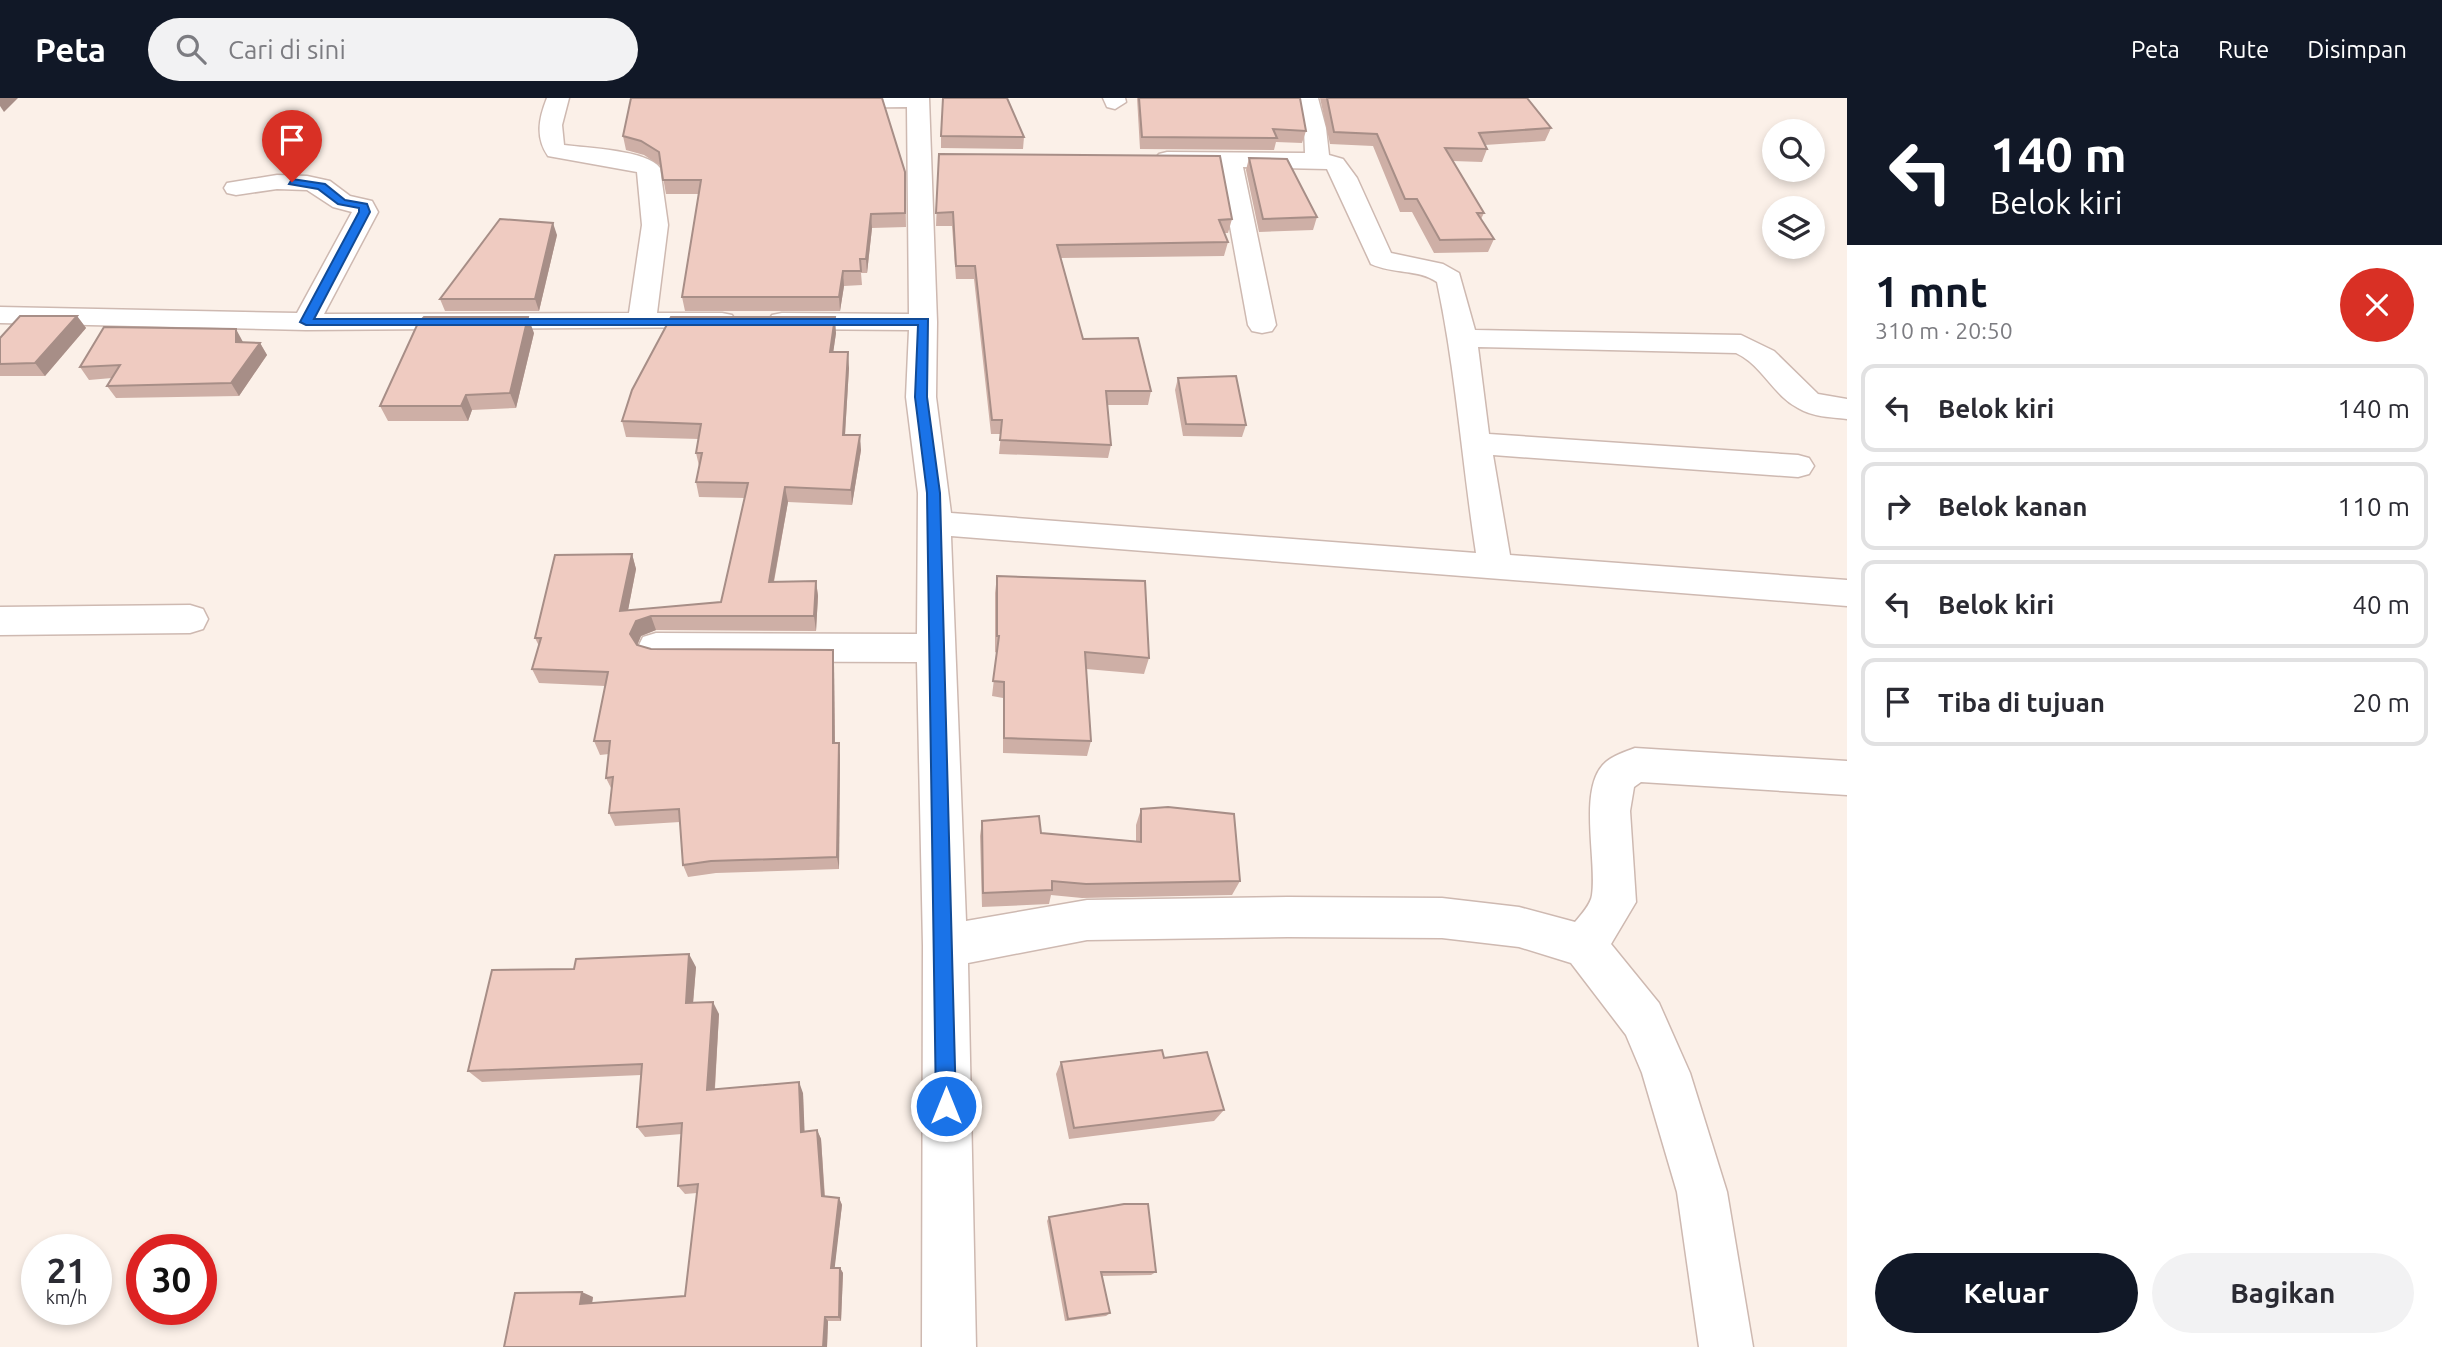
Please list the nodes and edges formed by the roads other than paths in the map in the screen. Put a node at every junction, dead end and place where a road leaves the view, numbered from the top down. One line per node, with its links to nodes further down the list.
1 (558, 98): 10 (street)
2 (1307, 98): 7 (street)
3 (918, 99): 4 (street); 12 (street)
4 (802, 101)
5 (1150, 158): 6 (street)
6 (1230, 160): 7 (street); 13 (street)
7 (1317, 160): 14 (street)
8 (236, 188): 11 (street)
9 (0, 315): 11 (street)
10 (642, 320): 11 (street); 12 (street)
11 (306, 322)
12 (923, 322): 18 (street)
13 (1262, 325)
14 (1464, 338): 15 (street); 16 (street)
15 (1847, 408)
16 (1475, 443): 17 (street); 19 (street)
17 (1798, 466)
18 (933, 523): 19 (street); 24 (street)
19 (1495, 567): 20 (street)
20 (1847, 593)
21 (190, 619): 22 (street)
22 (0, 621)
23 (656, 647): 24 (street)
24 (934, 648): 26 (street)
25 (1847, 778): 27 (street)
26 (945, 946): 27 (street); 28 (street)
27 (1585, 946): 29 (street)
28 (949, 1347)
29 (1726, 1347)

